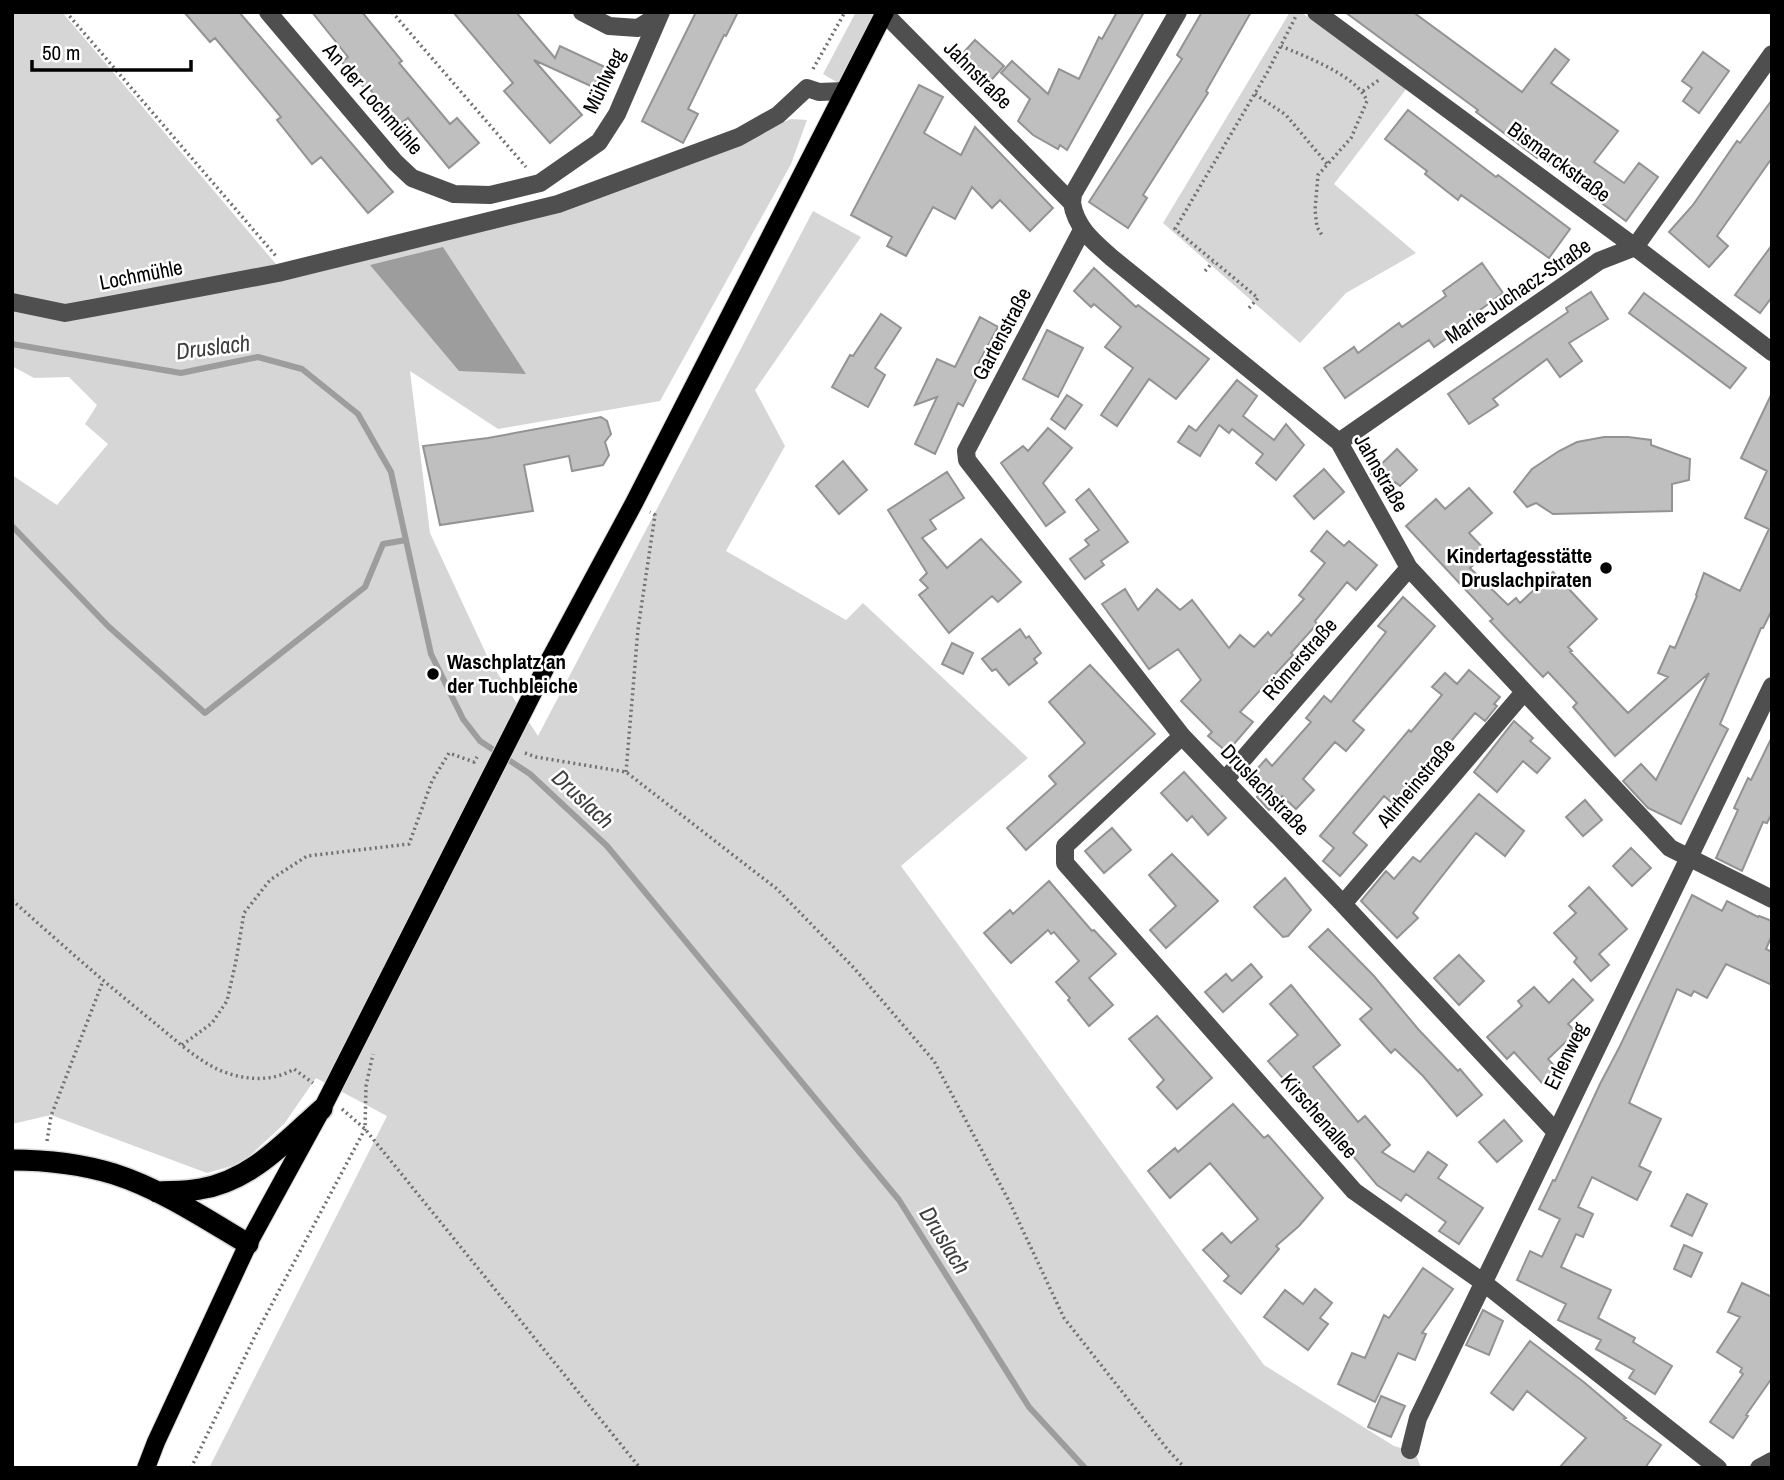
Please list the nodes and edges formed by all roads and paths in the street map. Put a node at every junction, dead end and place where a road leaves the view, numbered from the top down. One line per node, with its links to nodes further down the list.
1 (66, 12): 24 (path)
2 (268, 12): 17 (street, An der Lochmühle)
3 (392, 12): 17 (path)
4 (582, 12): 9 (street)
5 (845, 12): 13 (path)
6 (1178, 12): 18 (street)
7 (1298, 12): 11 (path)
8 (1316, 12): 21 (street, Bismarckstraße)
9 (661, 13): 17 (street, Mühlweg)
10 (885, 13): 14 (main road); 18 (street, Jahnstraße)
11 (1281, 46): 15 (path); 16 (path)
12 (1772, 54): 21 (street)
13 (807, 88): 14 (street); 24 (street, Lochmühle)
14 (844, 91): 30 (main road)
15 (1255, 93): 16 (path); 22 (path)
16 (1328, 165): 20 (path)
17 (540, 183)
18 (1072, 203): 19 (street, Jahnstraße)
19 (1082, 230): 28 (street, Jahnstraße); 29 (street, Gartenstraße)
20 (1323, 237)
21 (1635, 247): 27 (street, Bismarckstraße); 28 (street, Marie-Juchacz-Straße)
22 (1213, 262): 23 (path); 26 (path)
23 (1205, 271)
24 (284, 272): 25 (street, Lochmühle)
25 (12, 302)
26 (1249, 308)
27 (1772, 352)
28 (1339, 442): 31 (street, Jahnstraße)
29 (967, 460): 34 (street, Druslachstraße)
30 (634, 503): 37 (path); 46 (main road, bridge)
31 (1409, 568): 33 (street, Jahnstraße); 38 (street, Römerstraße)
32 (1772, 686): 39 (street, Erlenweg)
33 (1524, 692): 39 (street, Jahnstraße); 42 (street, Altrheinstraße)
34 (1182, 736): 38 (street, Druslachstraße); 53 (street, Kirschenallee)
35 (536, 757): 37 (path)
36 (474, 762): 44 (path)
37 (625, 772): 60 (path)
38 (1225, 780): 42 (street, Druslachstraße)
39 (1689, 859): 40 (street, Jahnstraße); 48 (street, Erlenweg)
40 (1772, 899)
41 (12, 900): 43 (path)
42 (1343, 904): 48 (street, Druslachstraße)
43 (103, 981): 44 (path); 50 (path)
44 (182, 1045): 46 (path)
45 (374, 1046): 47 (path)
46 (325, 1103): 47 (path); 51 (highway); 52 (main road)
47 (365, 1129): 58 (path); 59 (path)
48 (1555, 1131): 53 (street, Erlenweg)
49 (12, 1160): 50 (highway)
50 (46, 1160): 51 (highway)
51 (155, 1192): 52 (highway)
52 (248, 1244): 57 (main road)
53 (1484, 1283): 54 (street, Erlenweg); 56 (street, Kirschenallee)
54 (1410, 1450)
55 (1772, 1461): 61 (street); 62 (street)
56 (1711, 1465)
57 (146, 1468)
58 (191, 1468)
59 (640, 1468)
60 (1185, 1468)
61 (1759, 1468)
62 (1768, 1468)

